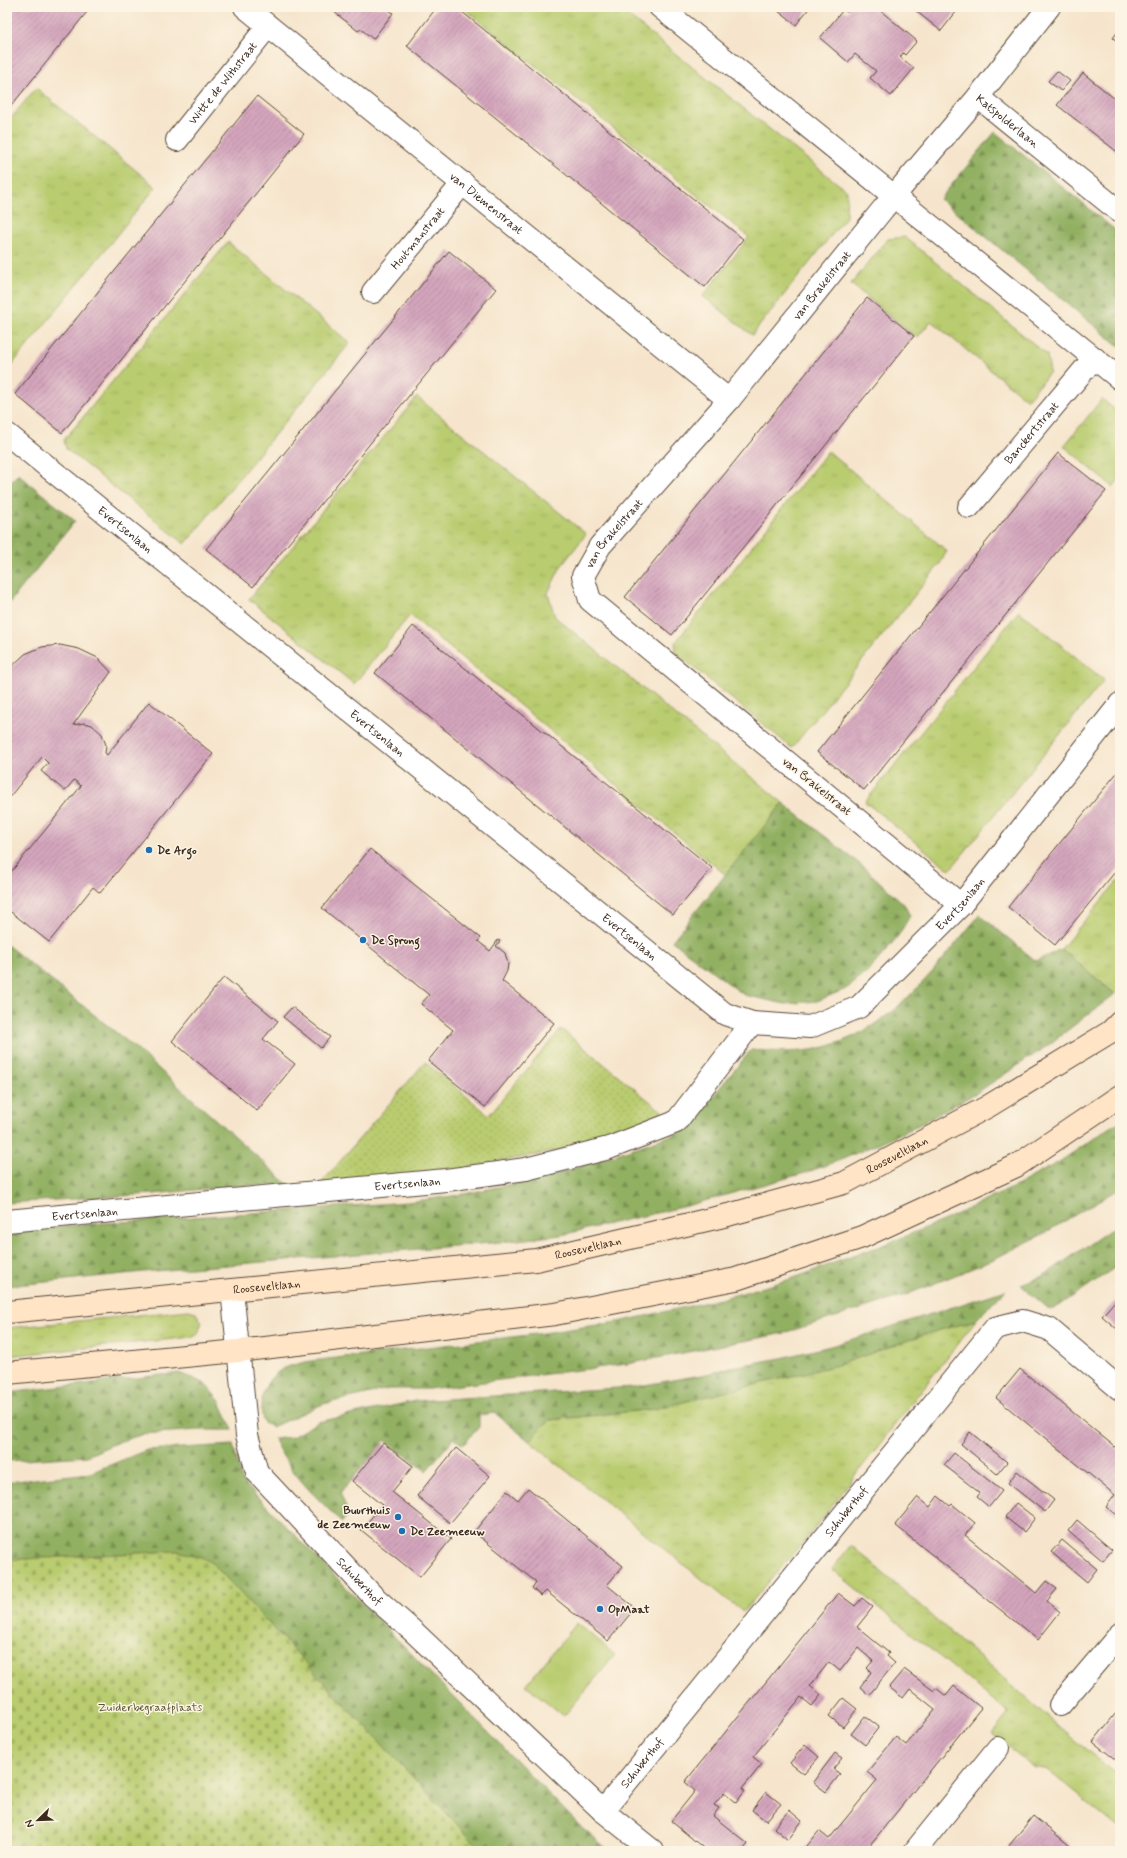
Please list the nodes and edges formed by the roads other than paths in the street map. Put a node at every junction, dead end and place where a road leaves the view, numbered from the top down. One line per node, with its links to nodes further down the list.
1 (244, 7): 4 (street, van Diemenstraat)
2 (660, 7): 8 (street)
3 (1049, 7): 5 (street)
4 (268, 26): 6 (street, Witte de Withstraat); 7 (street, van Diemenstraat)
5 (978, 97): 8 (street, Katspolderlaan); 9 (street, Katspolderlaan)
6 (177, 140)
7 (463, 183): 10 (street, Houtmanstraat); 13 (street, van Diemenstraat)
8 (894, 196): 11 (street); 13 (street, van Brakelstraat)
9 (1120, 212)
10 (373, 292)
11 (1094, 358): 12 (street); 15 (street, Banckertstraat)
12 (1120, 379)
13 (728, 400): 17 (street, van Brakelstraat)
14 (7, 434): 19 (street, Evertsenlaan)
15 (969, 507)
16 (1120, 704): 17 (street, Evertsenlaan)
17 (961, 905): 19 (street, Evertsenlaan)
18 (1120, 1022): 22 (main road, Rooseveltlaan)
19 (752, 1023): 21 (street, Evertsenlaan)
20 (1120, 1096): 24 (main road)
21 (7, 1221)
22 (232, 1290): 23 (main road, Rooseveltlaan); 24 (street, Schuberthof)
23 (7, 1312)
24 (238, 1351): 25 (main road); 30 (street, Schuberthof)
25 (7, 1373)
26 (1120, 1389): 30 (street, Schuberthof)
27 (1120, 1634): 28 (street)
28 (1060, 1705)
29 (998, 1748): 32 (street)
30 (603, 1811): 31 (street, Schuberthof)
31 (653, 1851)
32 (915, 1851)

